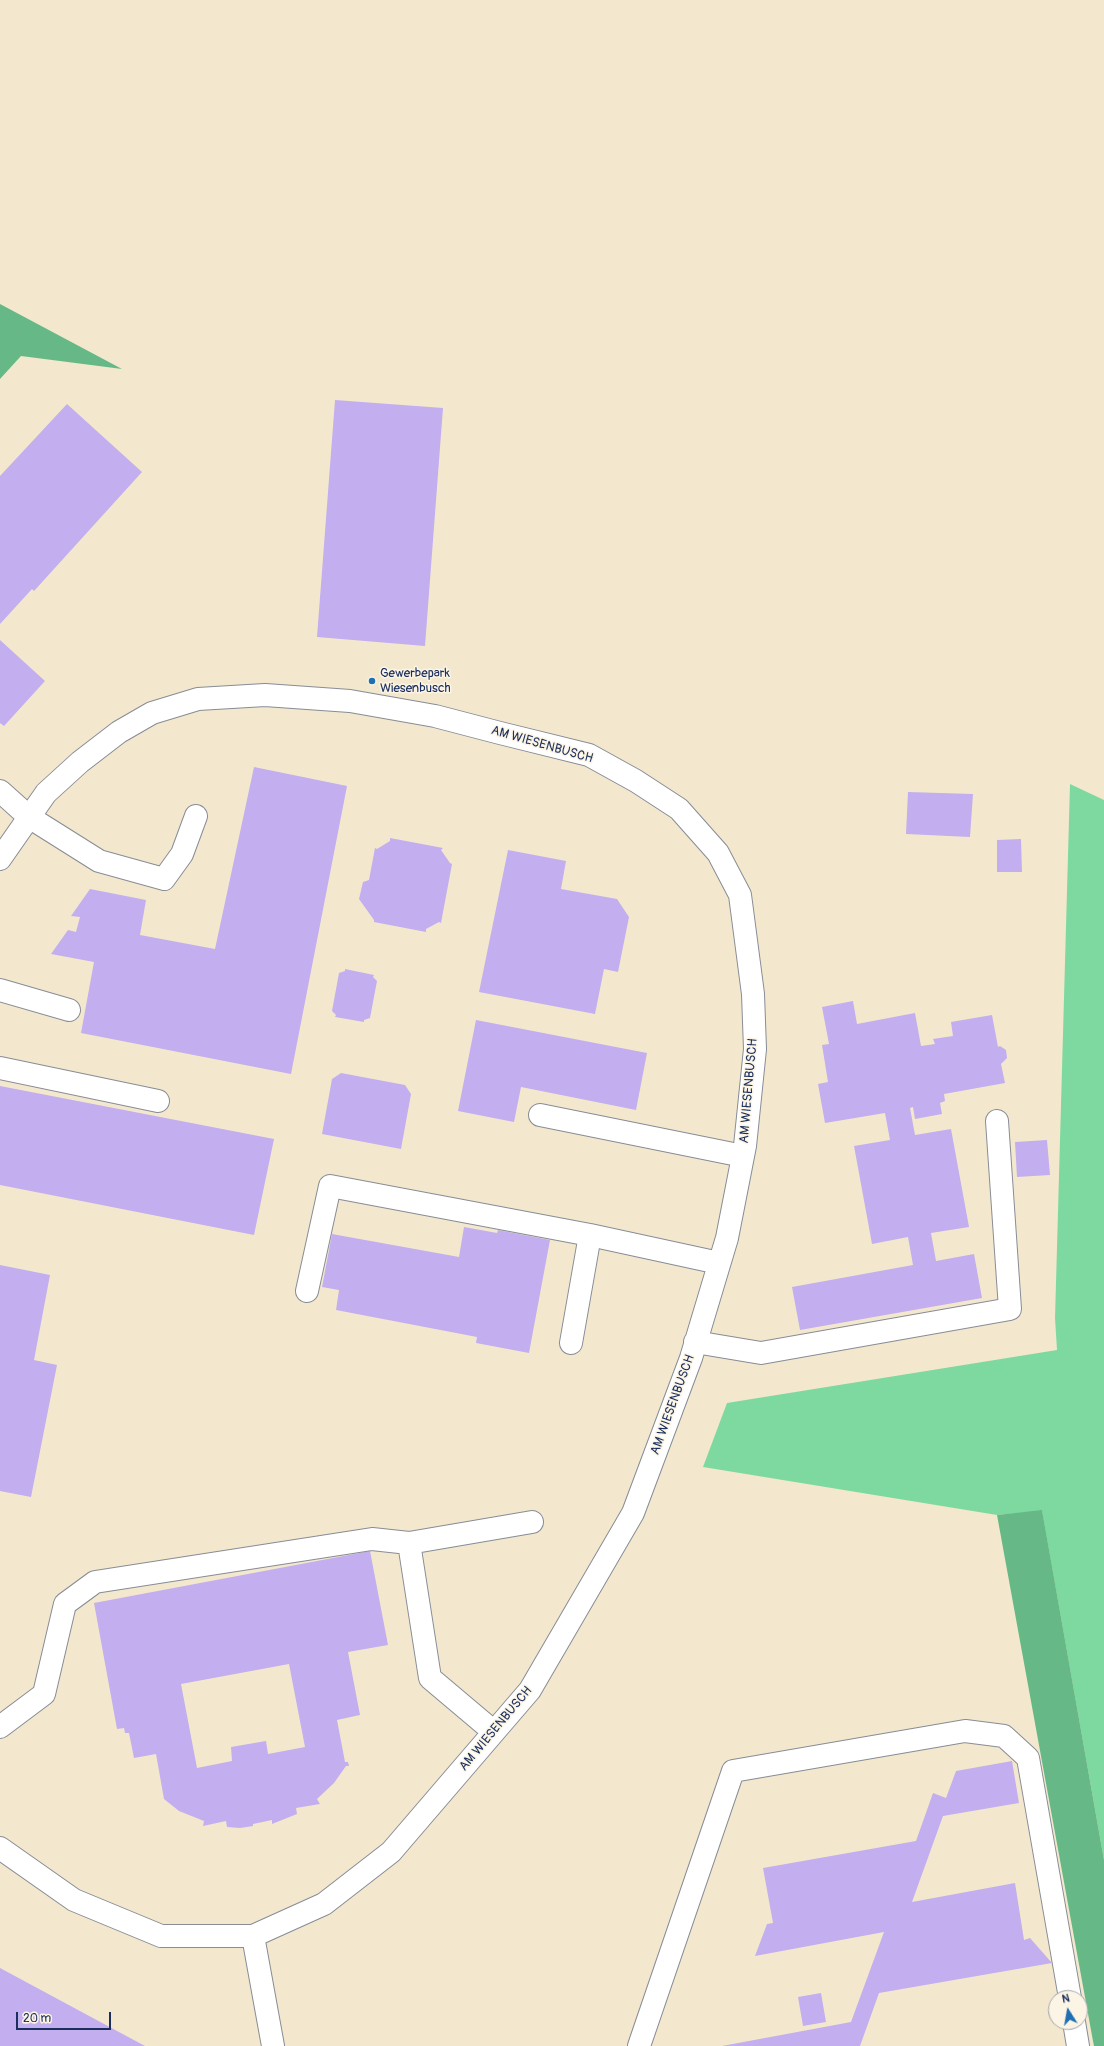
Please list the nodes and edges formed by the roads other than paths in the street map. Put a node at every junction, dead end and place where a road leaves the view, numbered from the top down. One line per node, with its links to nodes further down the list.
1 (0, 791): 3 (street)
2 (196, 816): 3 (street)
3 (29, 817): 4 (street, AM WIESENBUSCH); 11 (street, AM WIESENBUSCH)
4 (0, 859)
5 (0, 990): 6 (street)
6 (69, 1010)
7 (0, 1068): 8 (street)
8 (158, 1100)
9 (540, 1115): 11 (street)
10 (997, 1121): 15 (street)
11 (743, 1156): 13 (street, AM WIESENBUSCH)
12 (590, 1235): 13 (street); 14 (street); 16 (street)
13 (719, 1263): 15 (street, AM WIESENBUSCH)
14 (306, 1291)
15 (695, 1342): 20 (street, AM WIESENBUSCH)
16 (571, 1343)
17 (532, 1522): 18 (street)
18 (409, 1543): 19 (street); 20 (street)
19 (0, 1727)
20 (494, 1732): 22 (street, AM WIESENBUSCH)
21 (0, 1848): 22 (street, AM WIESENBUSCH)
22 (253, 1936): 25 (street)
23 (1069, 1990): 26 (street)
24 (1075, 2030): 27 (street)
25 (273, 2046)
26 (639, 2046)
27 (1078, 2046)

